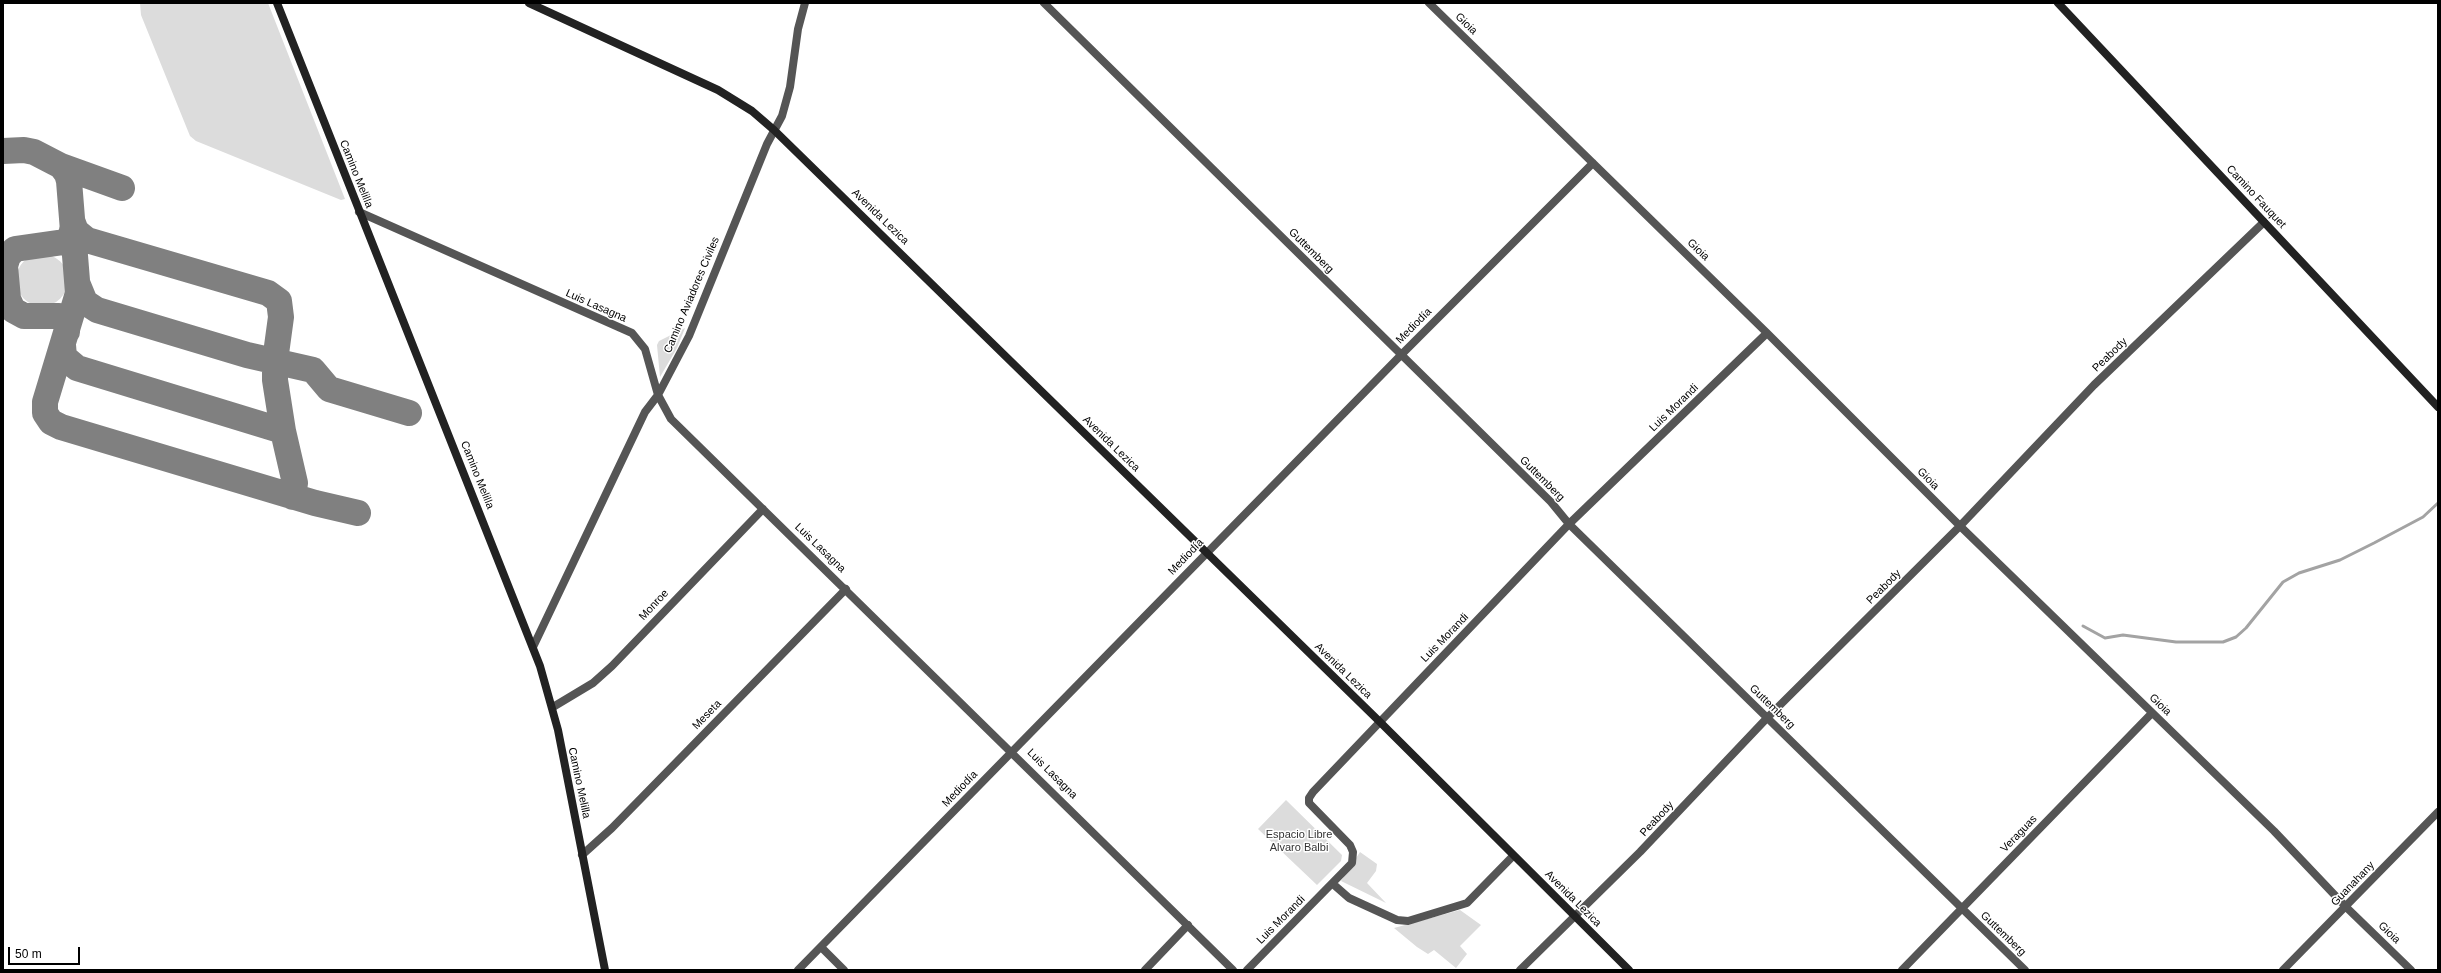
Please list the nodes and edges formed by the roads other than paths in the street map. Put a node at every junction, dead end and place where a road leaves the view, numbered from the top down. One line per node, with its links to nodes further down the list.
1 (277, 3): 9 (street, Camino Melilla)
2 (529, 3): 7 (street, Avenida Lezica)
3 (805, 3): 7 (street, Camino Aviadores Civiles)
4 (1044, 3): 12 (street, Guttemberg)
5 (1429, 3): 8 (street, Gioia)
6 (2058, 3): 10 (street, Camino Fauquet)
7 (774, 130): 13 (street, Camino Aviadores Civiles); 18 (street, Avenida Lezica)
8 (1593, 163): 11 (street, Gioia); 12 (street, Mediodía)
9 (359, 212): 13 (street, Luis Lasagna); 20 (street, Camino Melilla)
10 (2264, 222): 14 (street, Camino Fauquet); 17 (street, Peabody)
11 (1766, 333): 16 (street, Luis Morandi); 17 (street, Gioia)
12 (1401, 355): 16 (street, Guttemberg); 18 (street, Mediodía)
13 (658, 395): 15 (street, Luis Lasagna); 20 (street, Camino Aviadores Civiles)
14 (2438, 407)
15 (763, 508): 19 (street, Luis Lasagna); 21 (street, Monroe)
16 (1569, 524): 23 (street, Guttemberg); 24 (street, Luis Morandi)
17 (1960, 526): 22 (street, Gioia); 23 (street, Peabody)
18 (1206, 552): 24 (street, Avenida Lezica); 25 (street, Mediodía)
19 (846, 589): 25 (street, Luis Lasagna); 27 (street, Meseta)
20 (533, 646): 21 (street, Camino Melilla)
21 (553, 706): 27 (street, Camino Melilla)
22 (2152, 713): 30 (street, Gioia); 31 (street, Veraguas)
23 (1767, 718): 31 (street, Guttemberg); 32 (street, Peabody)
24 (1380, 722): 28 (street, Avenida Lezica); 29 (street, Luis Morandi)
25 (1012, 751): 33 (street, Luis Lasagna); 34 (street, Mediodía)
26 (2438, 812): 30 (street, Guanahany)
27 (582, 855): 35 (street, Camino Melilla)
28 (1513, 856): 29 (street); 32 (street, Avenida Lezica)
29 (1333, 884): 40 (street, Luis Morandi)
30 (2346, 907): 45 (street, Guanahany); 46 (street, Gioia)
31 (1962, 909): 43 (street, Veraguas); 44 (street, Guttemberg)
32 (1574, 916): 41 (street, Peabody); 42 (street, Avenida Lezica)
33 (1188, 925): 38 (street); 39 (street, Luis Lasagna)
34 (821, 947): 36 (street, Mediodía); 37 (street)
35 (605, 970)
36 (798, 970)
37 (844, 970)
38 (1144, 970)
39 (1233, 970)
40 (1247, 970)
41 (1520, 970)
42 (1629, 970)
43 (1902, 970)
44 (2025, 970)
45 (2283, 970)
46 (2411, 970)

